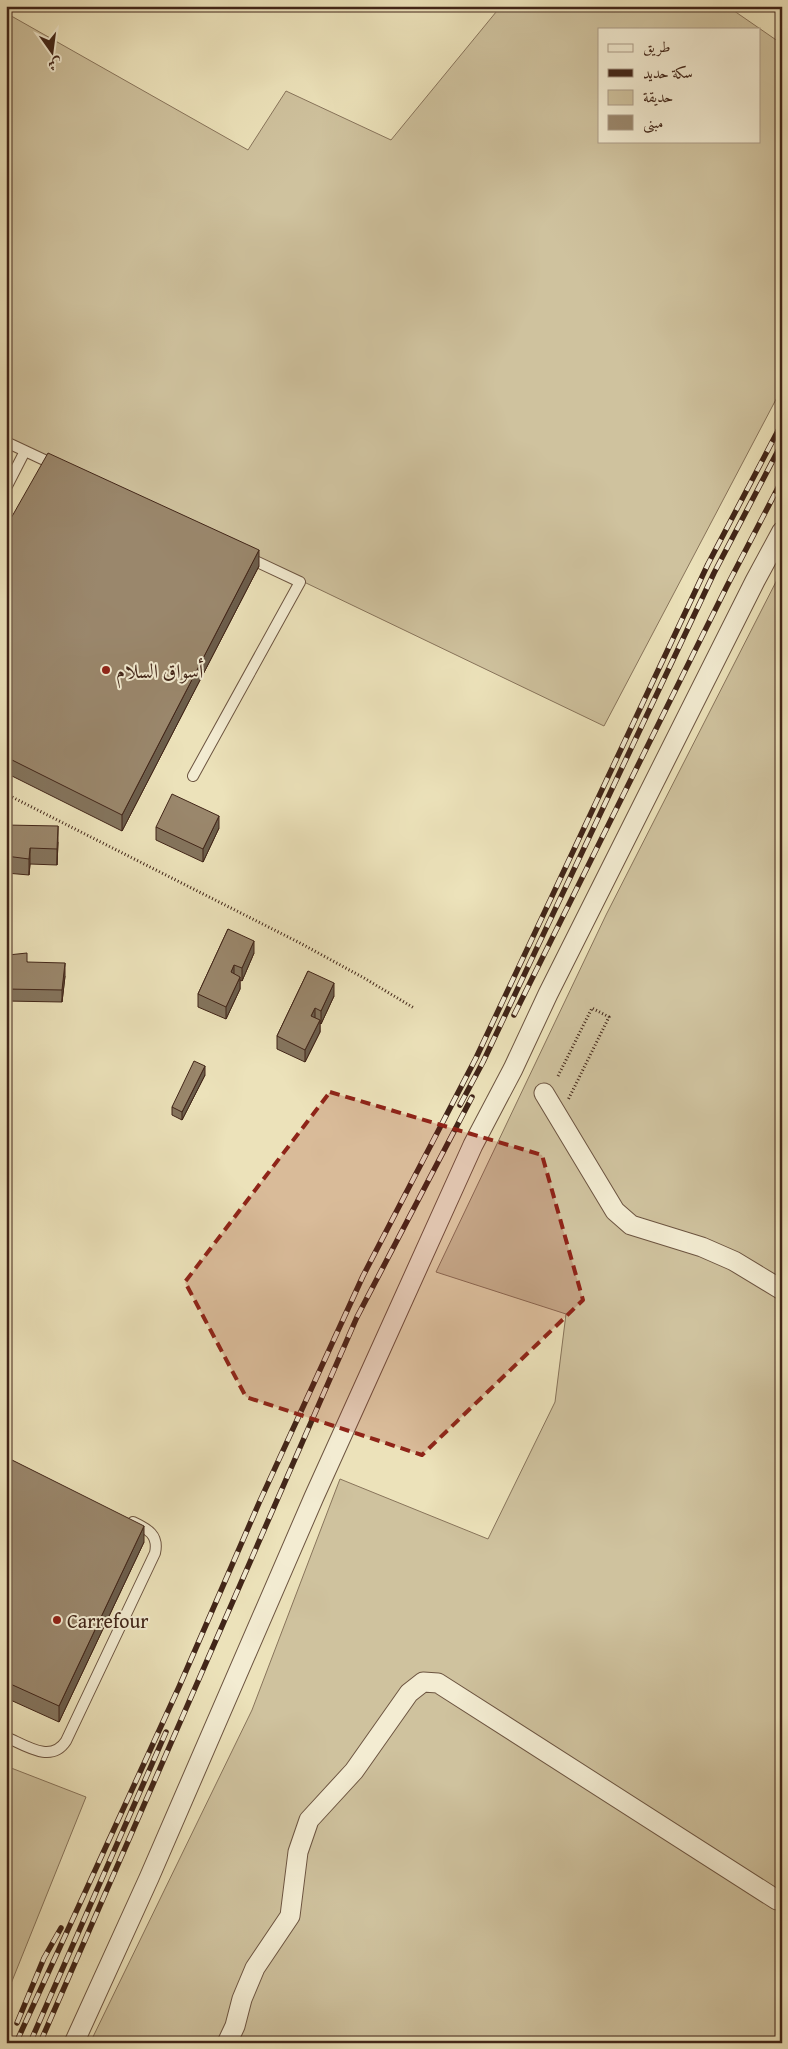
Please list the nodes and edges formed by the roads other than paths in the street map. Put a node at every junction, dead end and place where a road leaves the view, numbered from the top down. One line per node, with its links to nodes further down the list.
1 (6, 442): 2 (lane)
2 (25, 451): 3 (lane); 4 (lane)
3 (61, 468)
4 (6, 488)
5 (782, 531): 13 (street)
6 (238, 553): 7 (lane)
7 (194, 776)
8 (544, 1094): 9 (street)
9 (782, 1290)
10 (119, 1515): 11 (lane)
11 (6, 1737)
12 (782, 1900): 14 (street)
13 (74, 2043)
14 (227, 2043)

